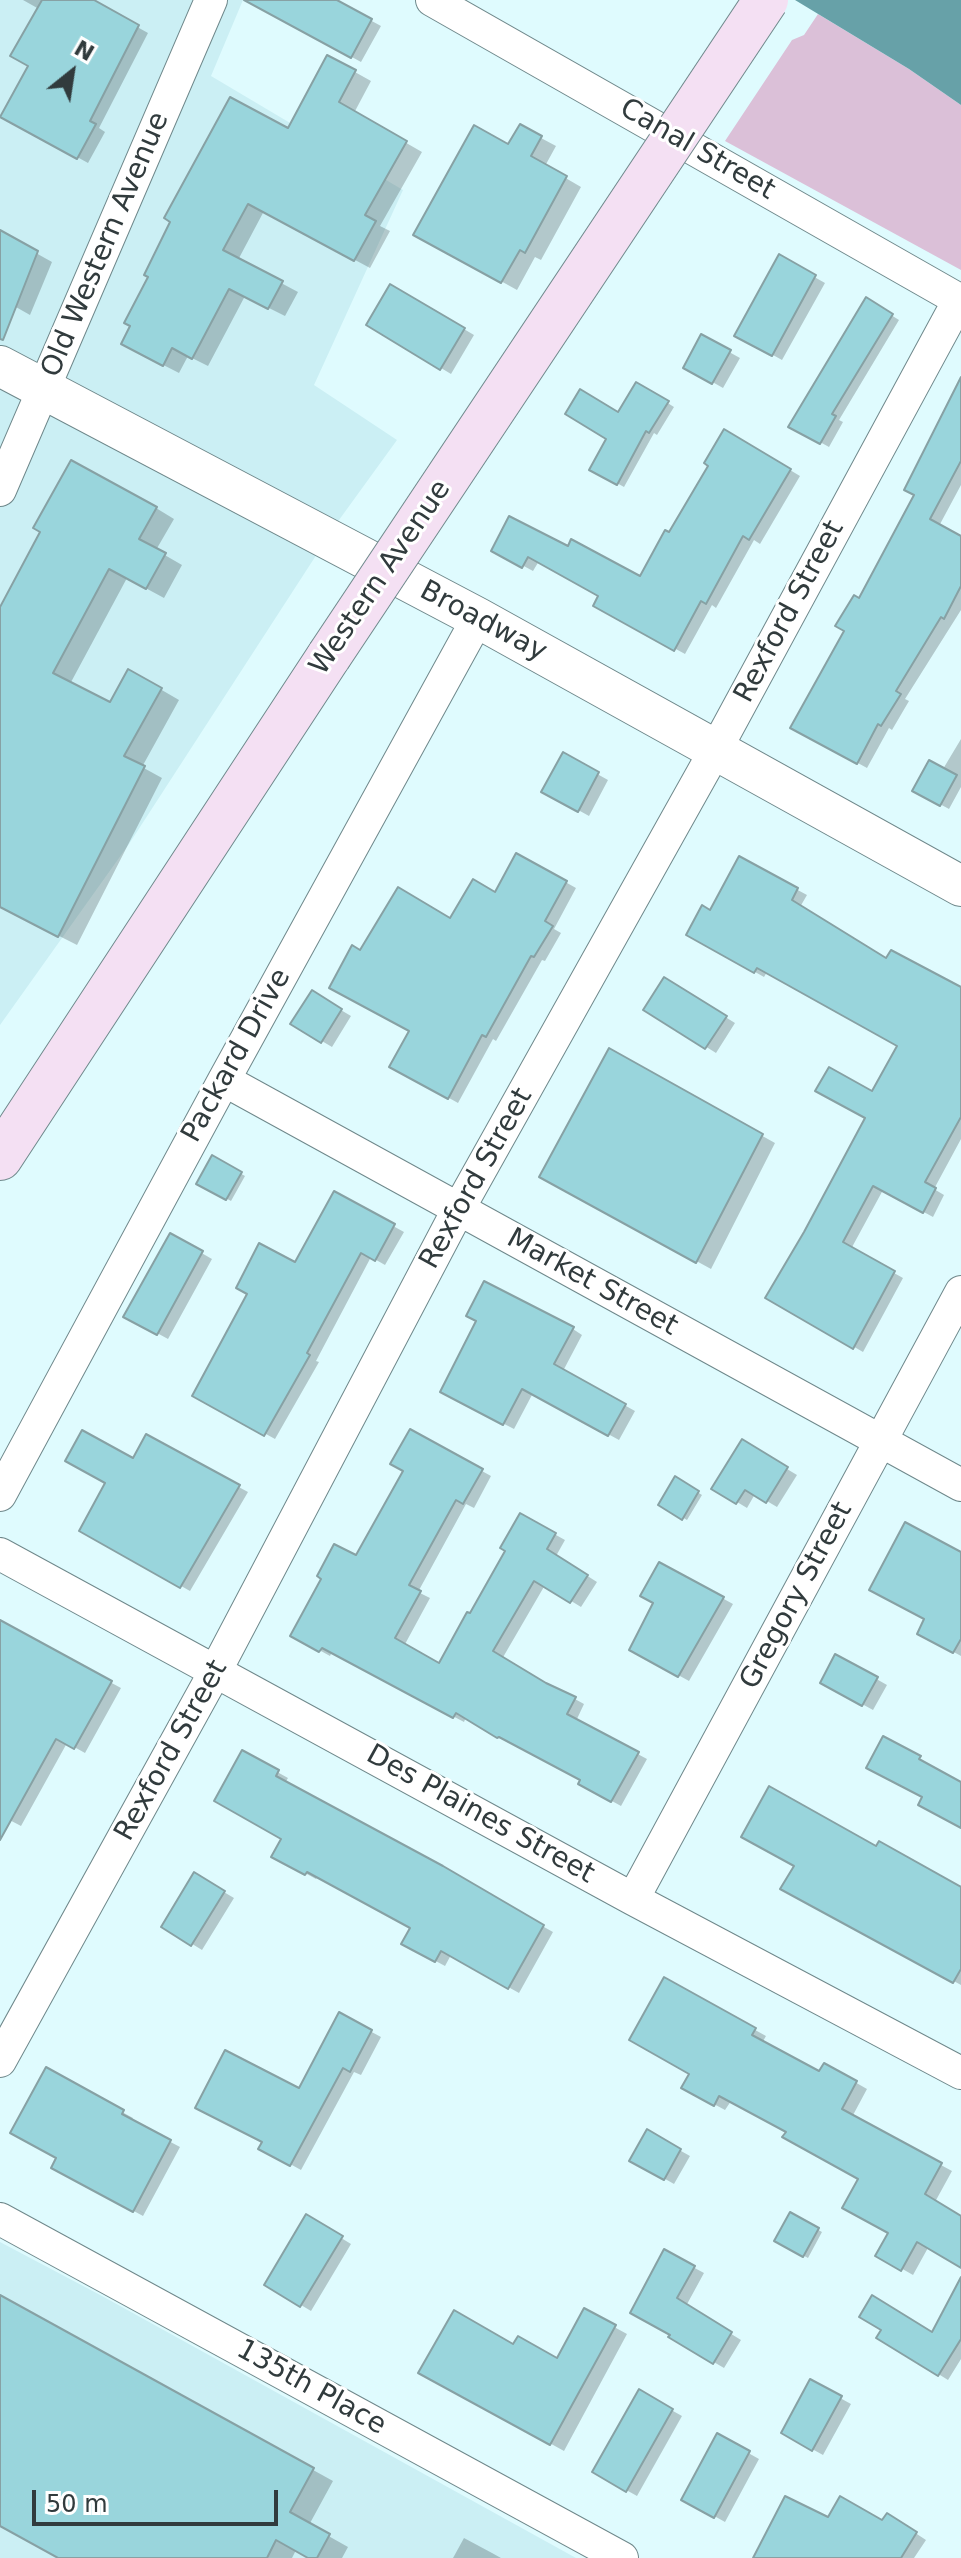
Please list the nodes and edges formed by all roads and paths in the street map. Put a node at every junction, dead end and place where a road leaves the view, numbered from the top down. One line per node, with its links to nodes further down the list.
1 (211, 0): 6 (street, Old Western Avenue)
2 (432, 0): 4 (street, Canal Street)
3 (766, 0): 12 (main road, Western Avenue, bridge)
4 (960, 300): 9 (street, Rexford Street)
5 (0, 366): 6 (street, Broadway)
6 (44, 390): 7 (street, Old Western Avenue); 8 (street, Broadway)
7 (0, 490)
8 (478, 618): 9 (street, Broadway); 11 (street, Packard Drive)
9 (716, 749): 10 (street, Broadway); 13 (street, Rexford Street)
10 (961, 886)
11 (224, 1080): 13 (street, Market Street); 17 (street, Packard Drive)
12 (0, 1158)
13 (458, 1210): 15 (street, Market Street); 19 (street, Rexford Street)
14 (961, 1292): 15 (street, Gregory Street)
15 (880, 1442): 16 (street, Market Street); 20 (street, Gregory Street)
16 (961, 1485)
17 (0, 1495)
18 (0, 1554): 19 (street, Des Plaines Street)
19 (216, 1670): 20 (street, Des Plaines Street); 21 (street, Rexford Street)
20 (633, 1899): 22 (street, Des Plaines Street)
21 (0, 2061)
22 (961, 2073)
23 (0, 2219): 24 (street, 135th Place)
24 (622, 2558)

